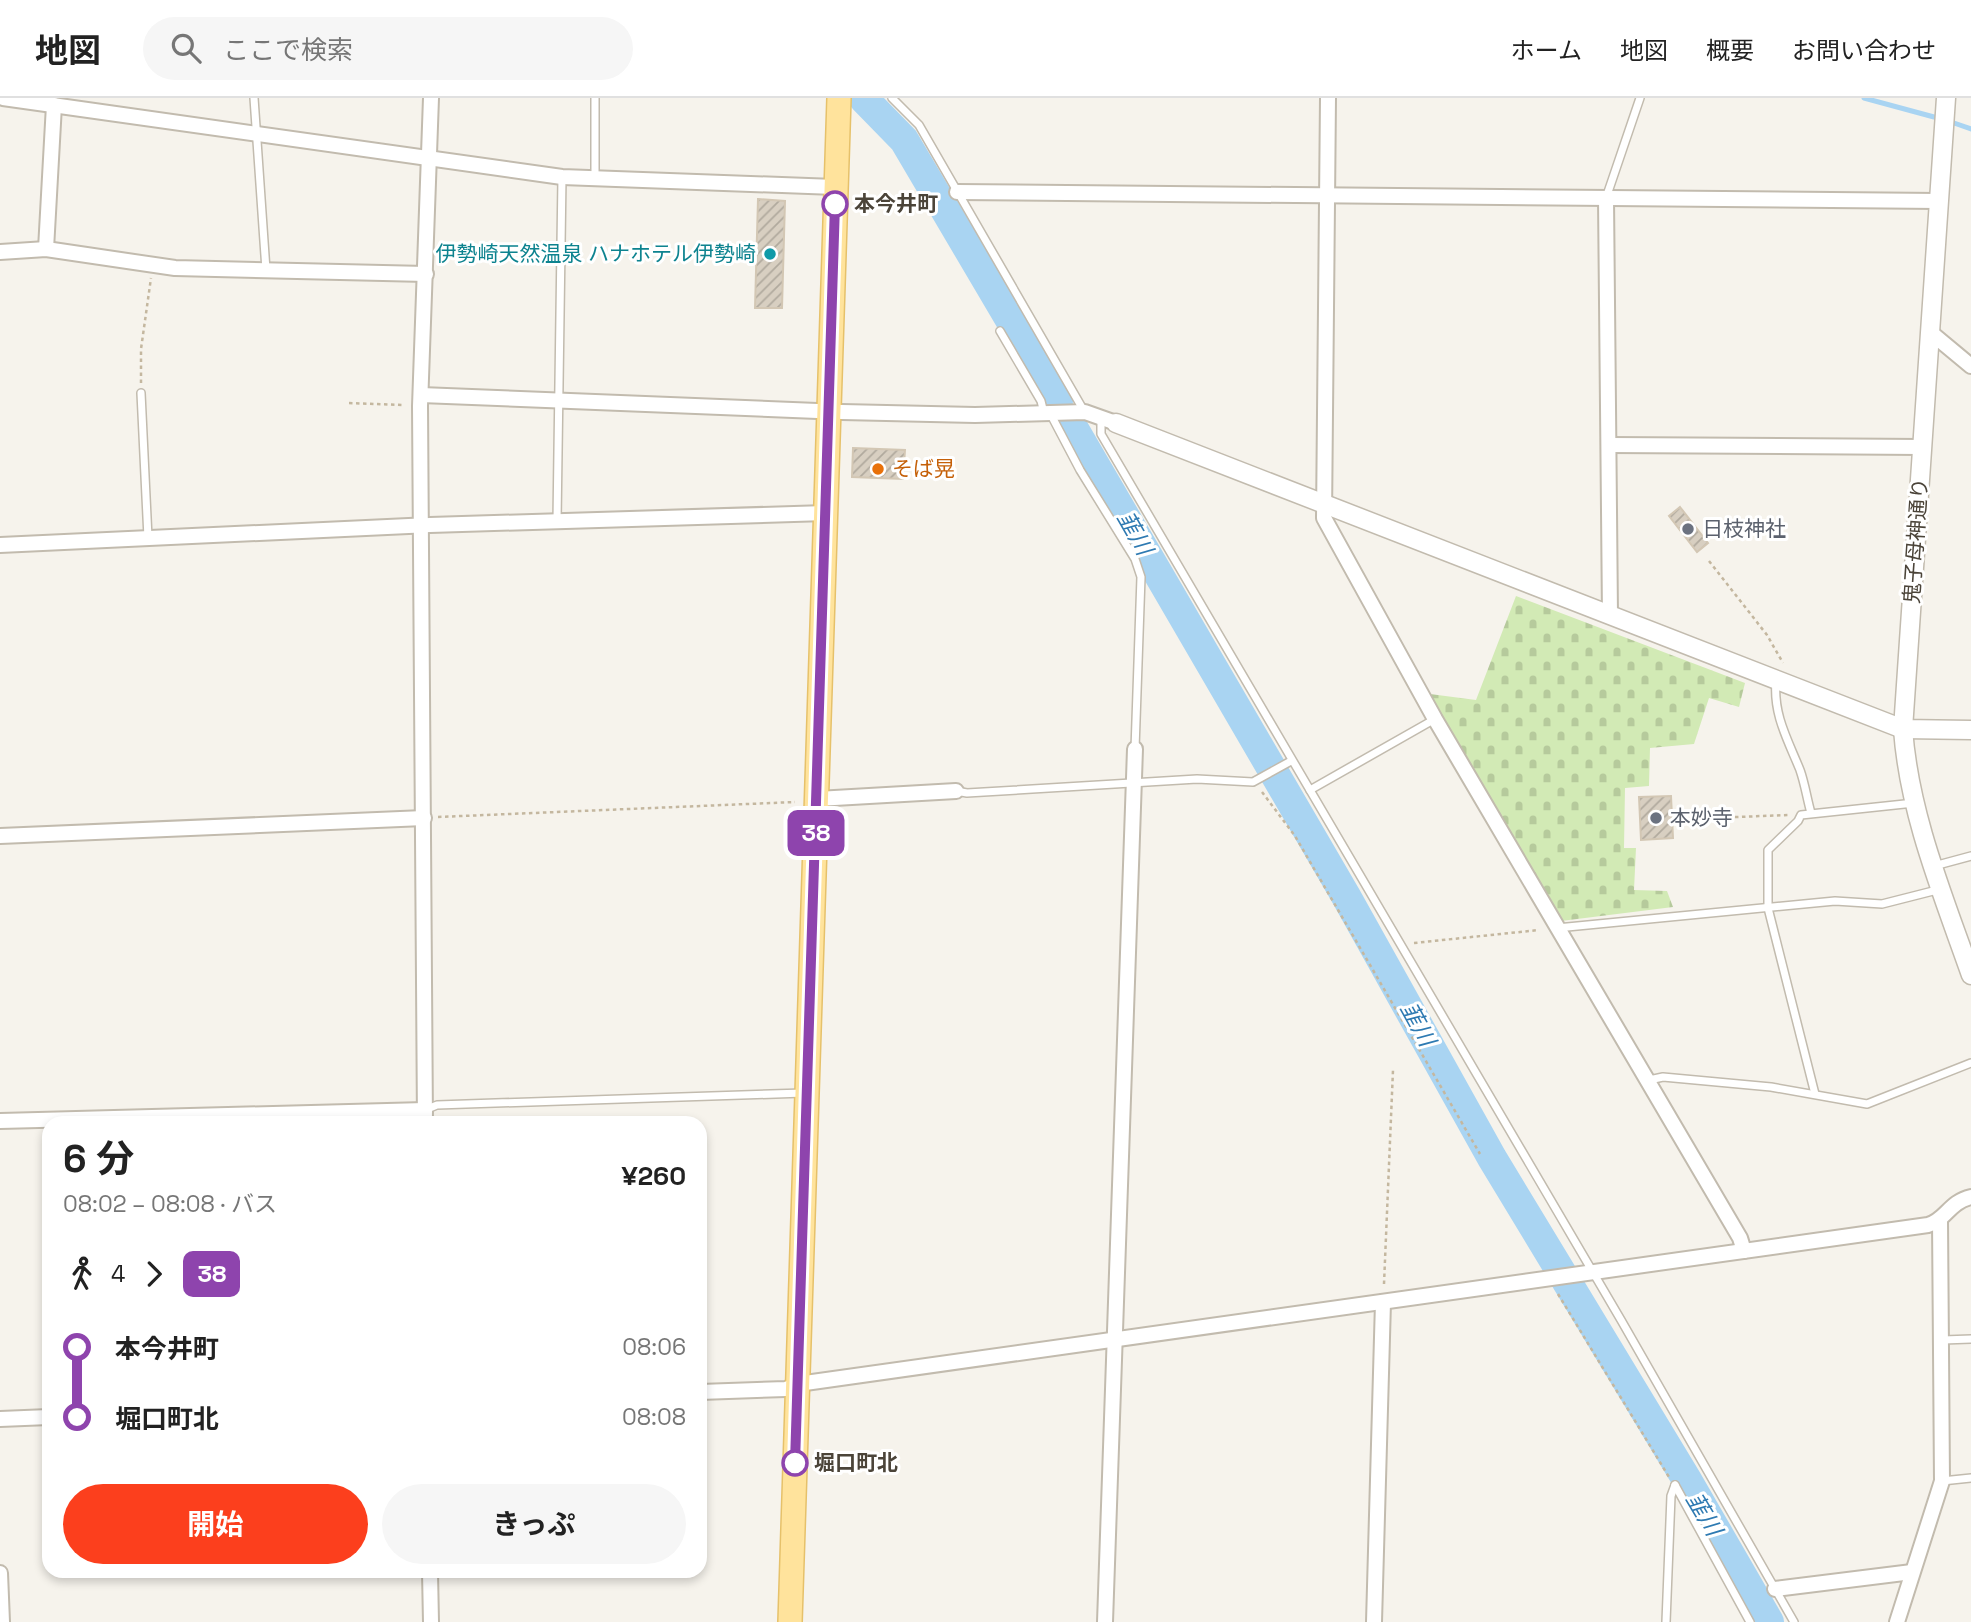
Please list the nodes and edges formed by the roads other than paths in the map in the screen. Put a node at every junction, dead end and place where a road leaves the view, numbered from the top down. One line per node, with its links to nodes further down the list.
1 (3, 98): 10 (street)
2 (254, 98): 11 (lane)
3 (431, 98): 12 (street)
4 (595, 98): 14 (lane)
5 (892, 98): 16 (lane)
6 (1328, 98): 17 (street)
7 (1640, 98): 18 (lane)
8 (1946, 98): 19 (street, 鬼子母神通り)
9 (837, 100): 15 (main road)
10 (50, 103): 11 (street); 20 (street)
11 (256, 134): 12 (street); 22 (lane)
12 (428, 159): 13 (street); 23 (street)
13 (562, 177): 14 (street); 29 (lane)
14 (595, 179): 15 (street)
15 (835, 187): 30 (main road)
16 (957, 192): 17 (street); 31 (lane)
17 (1327, 194): 18 (street); 36 (street)
18 (1606, 198): 19 (street); 34 (street)
19 (1939, 201): 25 (street, 鬼子母神通り)
20 (46, 249): 21 (street); 22 (street)
21 (0, 252)
22 (266, 270): 23 (street)
23 (426, 274): 28 (street)
24 (1000, 331): 32 (lane)
25 (1930, 332): 26 (street); 35 (street, 鬼子母神通り)
26 (1971, 366)
27 (141, 393): 40 (lane)
28 (421, 400): 29 (street); 39 (street)
29 (560, 400): 30 (street); 38 (lane)
30 (829, 411): 32 (street); 37 (main road)
31 (1084, 412): 32 (street); 33 (street)
32 (1047, 413): 47 (lane)
33 (1108, 420): 36 (street); 48 (lane)
34 (1609, 445): 35 (street); 42 (street)
35 (1922, 447): 45 (street, 鬼子母神通り)
36 (1325, 506): 42 (street); 44 (street)
37 (826, 513): 38 (street); 52 (main road)
38 (557, 521): 39 (street)
39 (421, 528): 40 (street); 55 (street)
40 (148, 538): 41 (street)
41 (0, 545)
42 (1610, 615): 43 (street)
43 (1781, 682): 45 (street); 54 (lane)
44 (1435, 719): 50 (lane); 61 (street)
45 (1903, 729): 46 (street); 53 (street, 鬼子母神通り)
46 (1971, 730)
47 (1135, 749): 49 (street)
48 (1289, 763): 49 (lane); 50 (lane)
49 (1134, 783): 51 (lane); 77 (street)
50 (1310, 790): 74 (lane)
51 (956, 791): 52 (street)
52 (817, 799): 65 (main road)
53 (1915, 803): 54 (lane); 58 (street, 鬼子母神通り)
54 (1811, 813): 60 (lane)
55 (424, 818): 56 (street); 67 (street)
56 (0, 836)
57 (1971, 856): 58 (lane)
58 (1934, 866): 59 (street, 鬼子母神通り)
59 (1941, 888): 60 (lane); 62 (street, 鬼子母神通り)
60 (1768, 908): 61 (lane); 66 (lane)
61 (1557, 928): 64 (street)
62 (1971, 975)
63 (1971, 1063): 66 (lane)
64 (1648, 1080): 66 (lane); 73 (street)
65 (807, 1093): 68 (lane); 79 (main road)
66 (1815, 1094)
67 (425, 1116)
68 (426, 1116)
69 (0, 1121): 70 (street)
70 (42, 1121)
71 (1971, 1197): 72 (street)
72 (1940, 1220): 73 (street); 78 (street)
73 (1744, 1251): 74 (street)
74 (1587, 1272): 75 (street); 88 (lane)
75 (1383, 1302): 77 (street); 93 (street)
76 (1971, 1339): 78 (lane)
77 (1116, 1340): 79 (street); 92 (street)
78 (1943, 1340): 84 (street)
79 (798, 1384): 80 (street); 91 (main road)
80 (707, 1392)
81 (42, 1417): 82 (street)
82 (0, 1419)
83 (1971, 1478): 84 (lane)
84 (1942, 1481): 85 (street)
85 (1912, 1572): 88 (street); 97 (street)
86 (0, 1573): 89 (street)
87 (430, 1578): 90 (street)
88 (1775, 1589): 96 (lane)
89 (2, 1622)
90 (431, 1622)
91 (790, 1622)
92 (1105, 1622)
93 (1374, 1622)
94 (1666, 1622): 95 (lane)
95 (1750, 1622)
96 (1794, 1622)
97 (1897, 1622)

